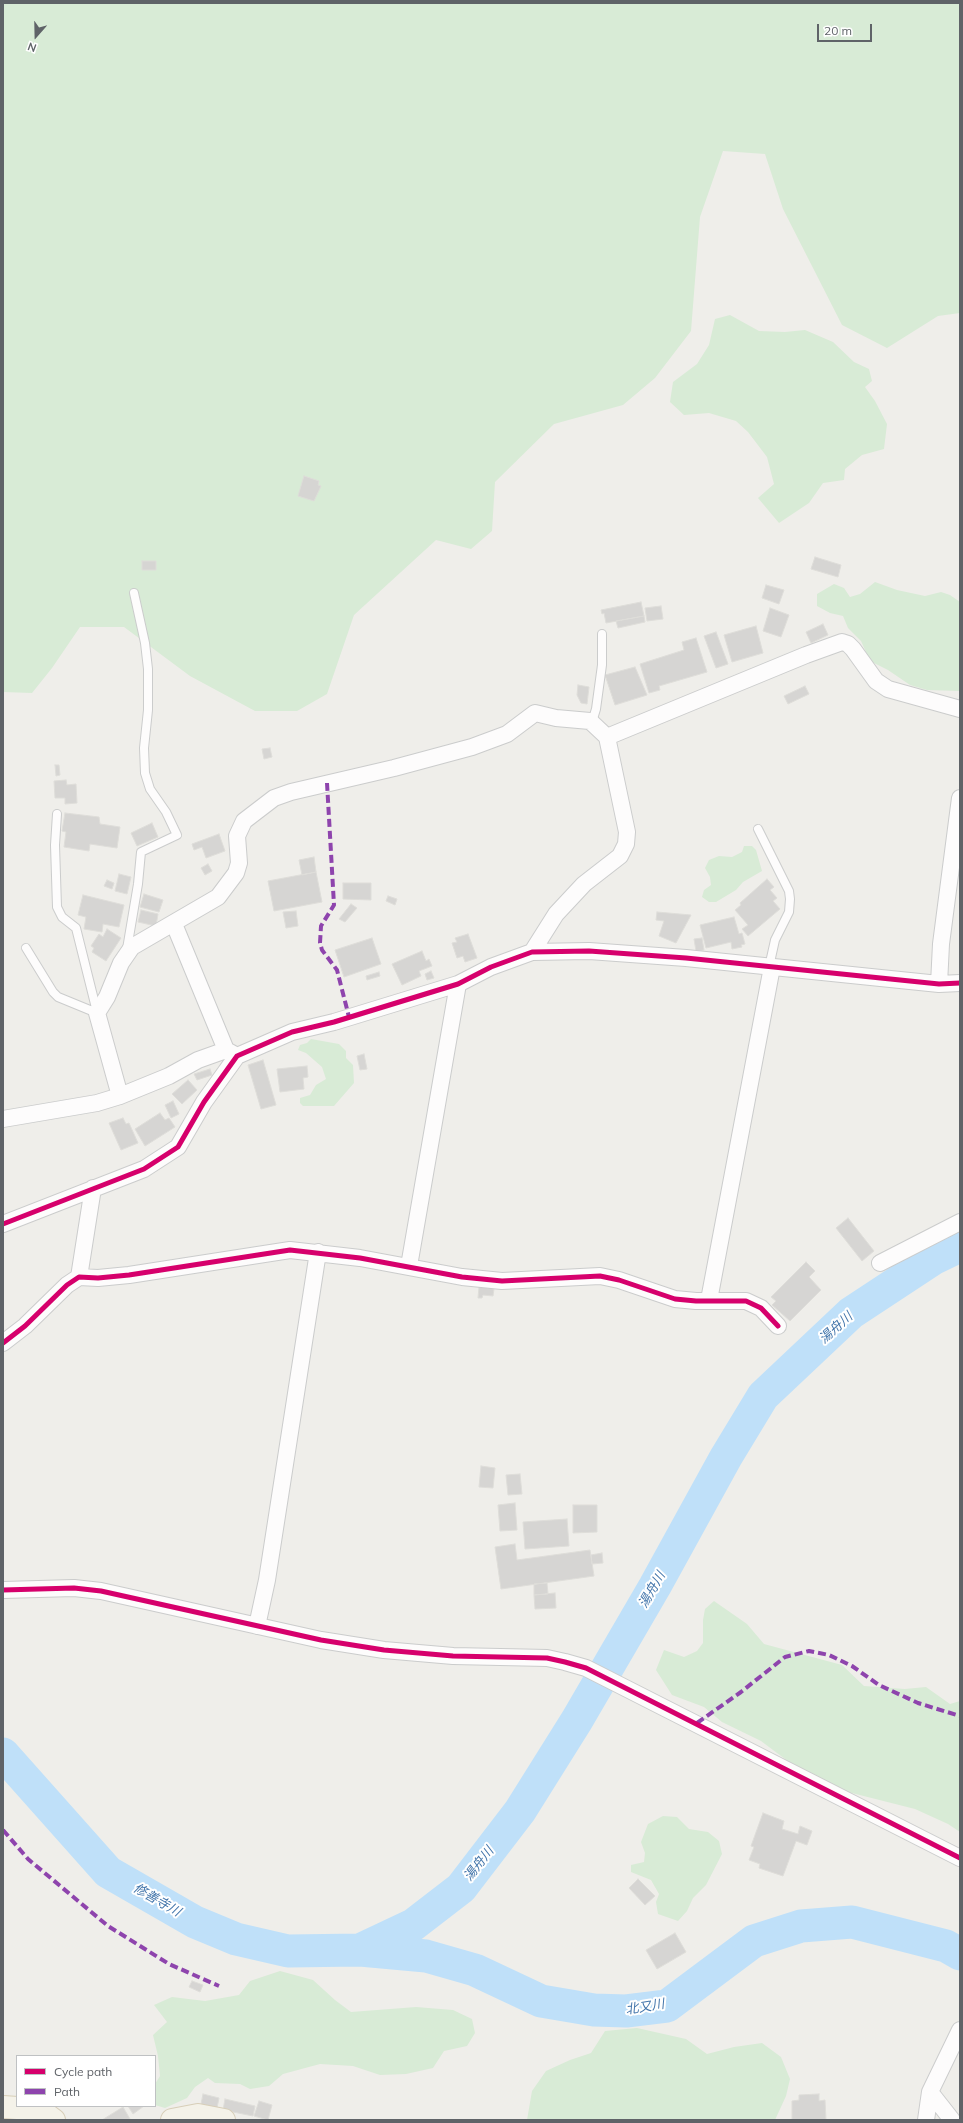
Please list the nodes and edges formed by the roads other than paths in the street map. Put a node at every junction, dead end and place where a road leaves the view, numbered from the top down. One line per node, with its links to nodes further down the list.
1 (134, 594): 12 (lane)
2 (602, 634): 4 (lane)
3 (960, 709): 5 (street)
4 (594, 717): 5 (street); 9 (street)
5 (607, 737): 11 (street)
6 (960, 798): 16 (street)
7 (57, 814): 17 (lane)
8 (758, 829): 13 (lane)
9 (174, 924): 12 (street); 18 (street)
10 (26, 948): 17 (lane)
11 (532, 952): 13 (street); 15 (street)
12 (126, 954): 17 (street)
13 (771, 967): 16 (street); 28 (street)
14 (960, 983): 16 (street)
15 (458, 984): 18 (street); 26 (street)
16 (939, 984)
17 (97, 1012): 19 (street)
18 (232, 1052): 19 (street); 21 (street)
19 (120, 1096): 20 (street)
20 (3, 1119)
21 (93, 1188): 23 (street); 27 (street)
22 (960, 1222): 25 (street)
23 (3, 1224)
24 (318, 1252): 26 (street); 27 (street); 32 (street)
25 (880, 1263)
26 (409, 1266): 28 (street)
27 (79, 1277): 30 (street)
28 (709, 1300): 29 (street)
29 (778, 1326)
30 (3, 1343)
31 (3, 1590): 32 (street)
32 (256, 1626): 33 (street)
33 (960, 1858)
34 (960, 2030): 35 (street)
35 (930, 2092): 40 (street); 41 (street)
36 (3, 2108): 37 (main road)
37 (54, 2120)
38 (172, 2120): 39 (main road)
39 (224, 2120)
40 (926, 2120)
41 (952, 2120)

